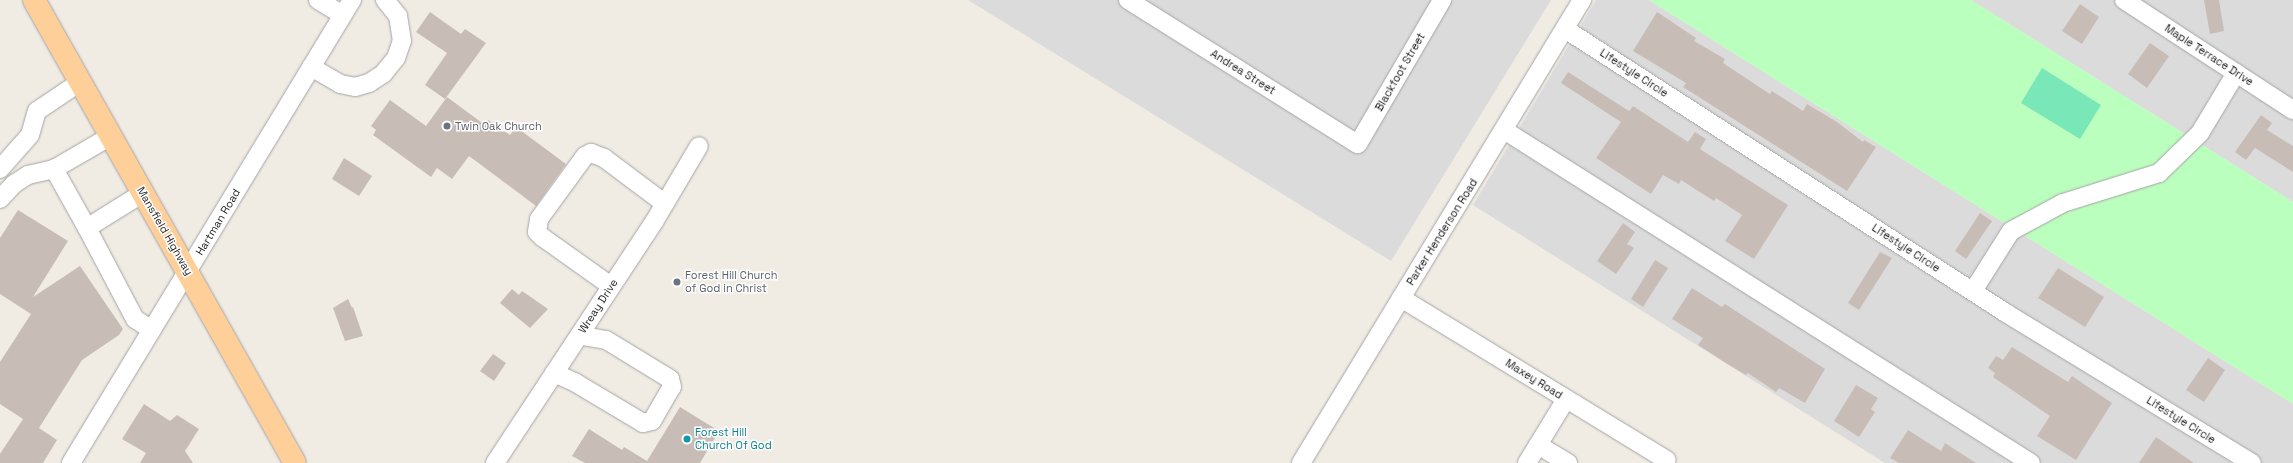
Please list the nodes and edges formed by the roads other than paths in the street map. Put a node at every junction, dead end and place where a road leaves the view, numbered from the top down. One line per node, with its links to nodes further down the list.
1 (34, 0): 13 (main road, Mansfield Highway)
2 (318, 0): 9 (street)
3 (352, 0): 9 (street, Hartman Road)
4 (385, 0): 11 (street)
5 (1128, 0): 17 (street, Andrea Street)
6 (1442, 0): 17 (street, Blackfoot Street)
7 (1582, 0): 10 (street, Parker Henderson Road)
8 (2124, 0): 12 (street, Maple Terrace Drive)
9 (343, 15): 11 (street, Hartman Road)
10 (1564, 29): 15 (street, Parker Henderson Road); 27 (street, Lifestyle Circle)
11 (311, 67): 25 (street, Hartman Road)
12 (2236, 73): 14 (street, Maple Terrace Drive); 27 (street)
13 (80, 82): 16 (main road, Mansfield Highway); 19 (street)
14 (2293, 110)
15 (1504, 130): 28 (street, Parker Henderson Road); 41 (street)
16 (111, 136): 20 (street); 21 (main road, Mansfield Highway)
17 (1358, 144)
18 (698, 146): 23 (street, Wreay Drive)
19 (0, 169)
20 (54, 169): 22 (street); 24 (street)
21 (143, 193): 24 (street); 25 (main road, Mansfield Highway)
22 (0, 199)
23 (664, 203): 26 (street, Wreay Drive); 26 (street)
24 (87, 228): 29 (street)
25 (188, 272): 29 (street, Hartman Road); 36 (main road, Mansfield Highway)
26 (611, 286): 30 (street, Wreay Drive)
27 (1973, 291): 42 (street, Lifestyle Circle)
28 (1401, 298): 32 (street, Maxey Road); 38 (street, Parker Henderson Road)
29 (152, 330): 35 (street, Hartman Road)
30 (579, 335): 31 (street, Wreay Drive); 31 (street)
31 (554, 373): 37 (street, Wreay Drive)
32 (1566, 399): 33 (street); 34 (street, Maxey Road)
33 (1538, 445): 39 (street); 40 (street)
34 (1665, 462)
35 (70, 463)
36 (295, 463)
37 (495, 463)
38 (1301, 463)
39 (1527, 463)
40 (1568, 463)
41 (2031, 463)
42 (2252, 463)

